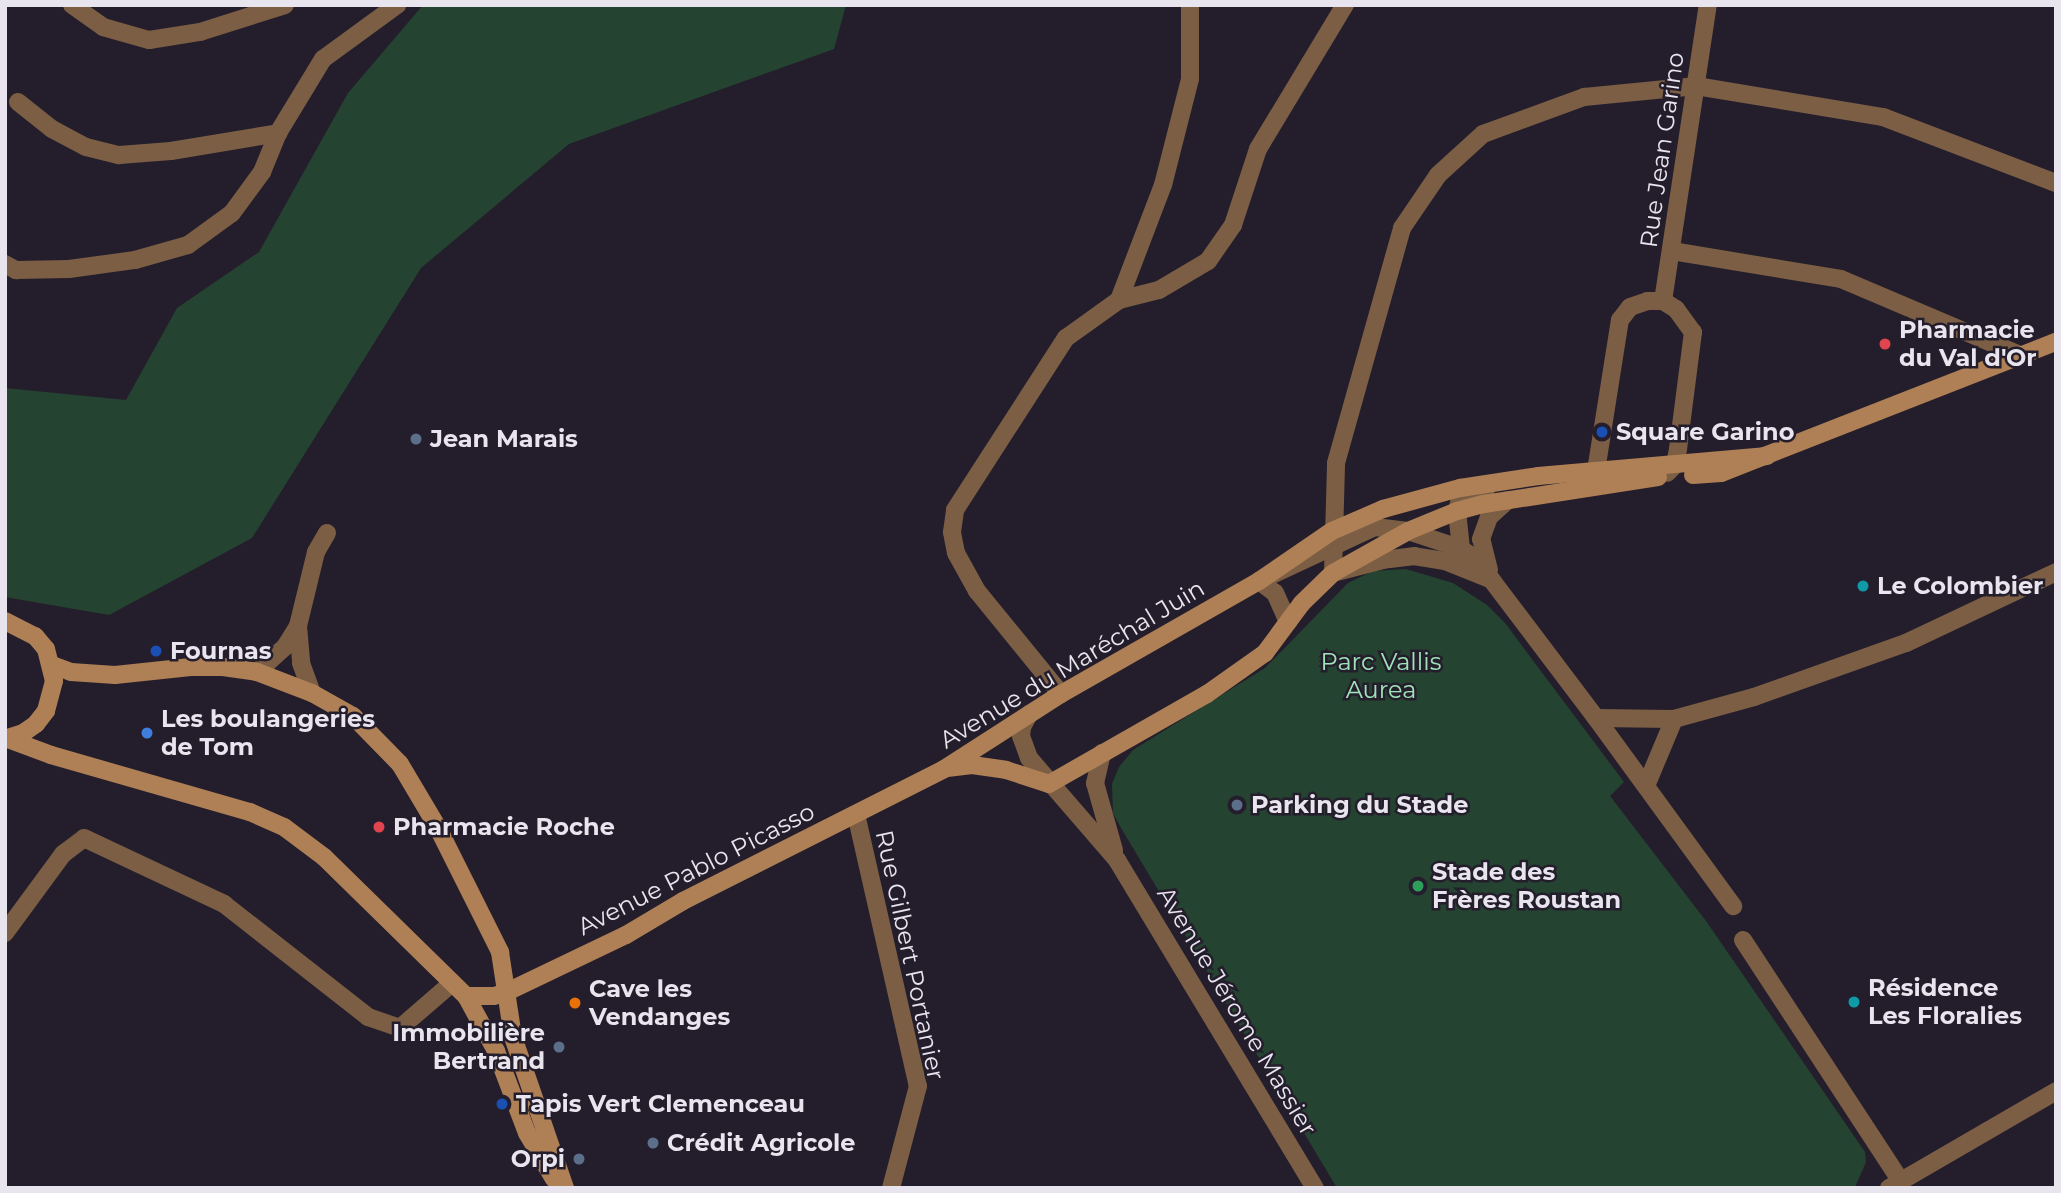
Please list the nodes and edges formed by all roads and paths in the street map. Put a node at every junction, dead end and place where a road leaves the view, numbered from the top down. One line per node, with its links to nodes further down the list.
1 (72, 5): 2 (street)
2 (285, 5)
3 (397, 5): 9 (street)
4 (1190, 5): 13 (street)
5 (1345, 5): 13 (street)
6 (1708, 5): 7 (street, Rue Jean Garino)
7 (1696, 86): 10 (street); 11 (street, Rue Jean Garino); 25 (street)
8 (18, 102): 9 (street)
9 (278, 133): 12 (street)
10 (2056, 183)
11 (1672, 251): 14 (street, Rue Jean Garino); 16 (street)
12 (5, 264)
13 (1119, 300): 38 (street)
14 (1664, 301): 17 (street); 18 (street)
15 (2055, 341): 16 (main road, Avenue du Maréchal Juin)
16 (2022, 356): 18 (main road, Avenue du Maréchal Juin)
17 (1596, 471): 18 (main road, Avenue du Maréchal Juin); 19 (main road, Avenue du Maréchal Juin); 20 (street)
18 (1669, 471): 20 (main road, Avenue du Maréchal Juin)
19 (1538, 476): 22 (street); 25 (main road, Avenue du Maréchal Juin)
20 (1616, 483): 21 (main road, Avenue du Maréchal Juin)
21 (1508, 500): 22 (main road, Avenue du Maréchal Juin); 30 (street)
22 (1457, 511): 23 (main road, Avenue du Maréchal Juin); 26 (street)
23 (1408, 531): 25 (street, Avenue du Maréchal Juin); 26 (street); 29 (main road, Avenue du Maréchal Juin)
24 (327, 533): 34 (street)
25 (1333, 537): 29 (street); 31 (main road, Avenue du Maréchal Juin)
26 (1459, 548): 27 (street); 30 (street)
27 (1465, 568): 29 (street); 30 (street)
28 (2056, 572): 41 (street)
29 (1333, 573): 33 (main road, Avenue du Maréchal Juin)
30 (1492, 580): 40 (street)
31 (1259, 581): 33 (street); 38 (main road, Avenue du Maréchal Juin)
32 (5, 621): 35 (main road)
33 (1288, 622): 43 (main road, Avenue du Maréchal Juin)
34 (298, 626): 36 (street); 37 (street)
35 (52, 665): 36 (main road); 42 (main road)
36 (257, 673): 37 (main road)
37 (312, 692): 53 (main road)
38 (1061, 694): 39 (main road, Avenue du Maréchal Juin)
39 (1029, 714): 44 (main road, Avenue du Maréchal Juin); 45 (street, Avenue Jérome Massier)
40 (1596, 718): 41 (street); 46 (street)
41 (1674, 719): 46 (street)
42 (7, 739): 52 (main road)
43 (1102, 753): 45 (main road, Avenue du Maréchal Juin); 48 (street, Avenue Jérome Massier)
44 (944, 769): 45 (main road, Avenue du Maréchal Juin); 47 (main road, Avenue Pablo Picasso)
45 (1049, 784): 48 (street, Avenue Jérome Massier)
46 (1646, 786): 49 (street)
47 (856, 814): 53 (main road, Avenue Pablo Picasso); 58 (street, Rue Gilbert Portanier)
48 (1117, 860): 59 (street, Avenue Jérome Massier)
49 (1733, 906)
50 (5, 933): 52 (street)
51 (1743, 940): 56 (street)
52 (452, 983): 54 (main road)
53 (507, 992): 54 (main road, Avenue Pablo Picasso); 57 (main road)
54 (466, 996): 57 (main road)
55 (2056, 1091): 56 (street)
56 (1895, 1184)
57 (563, 1188)
58 (891, 1188)
59 (1315, 1188)

